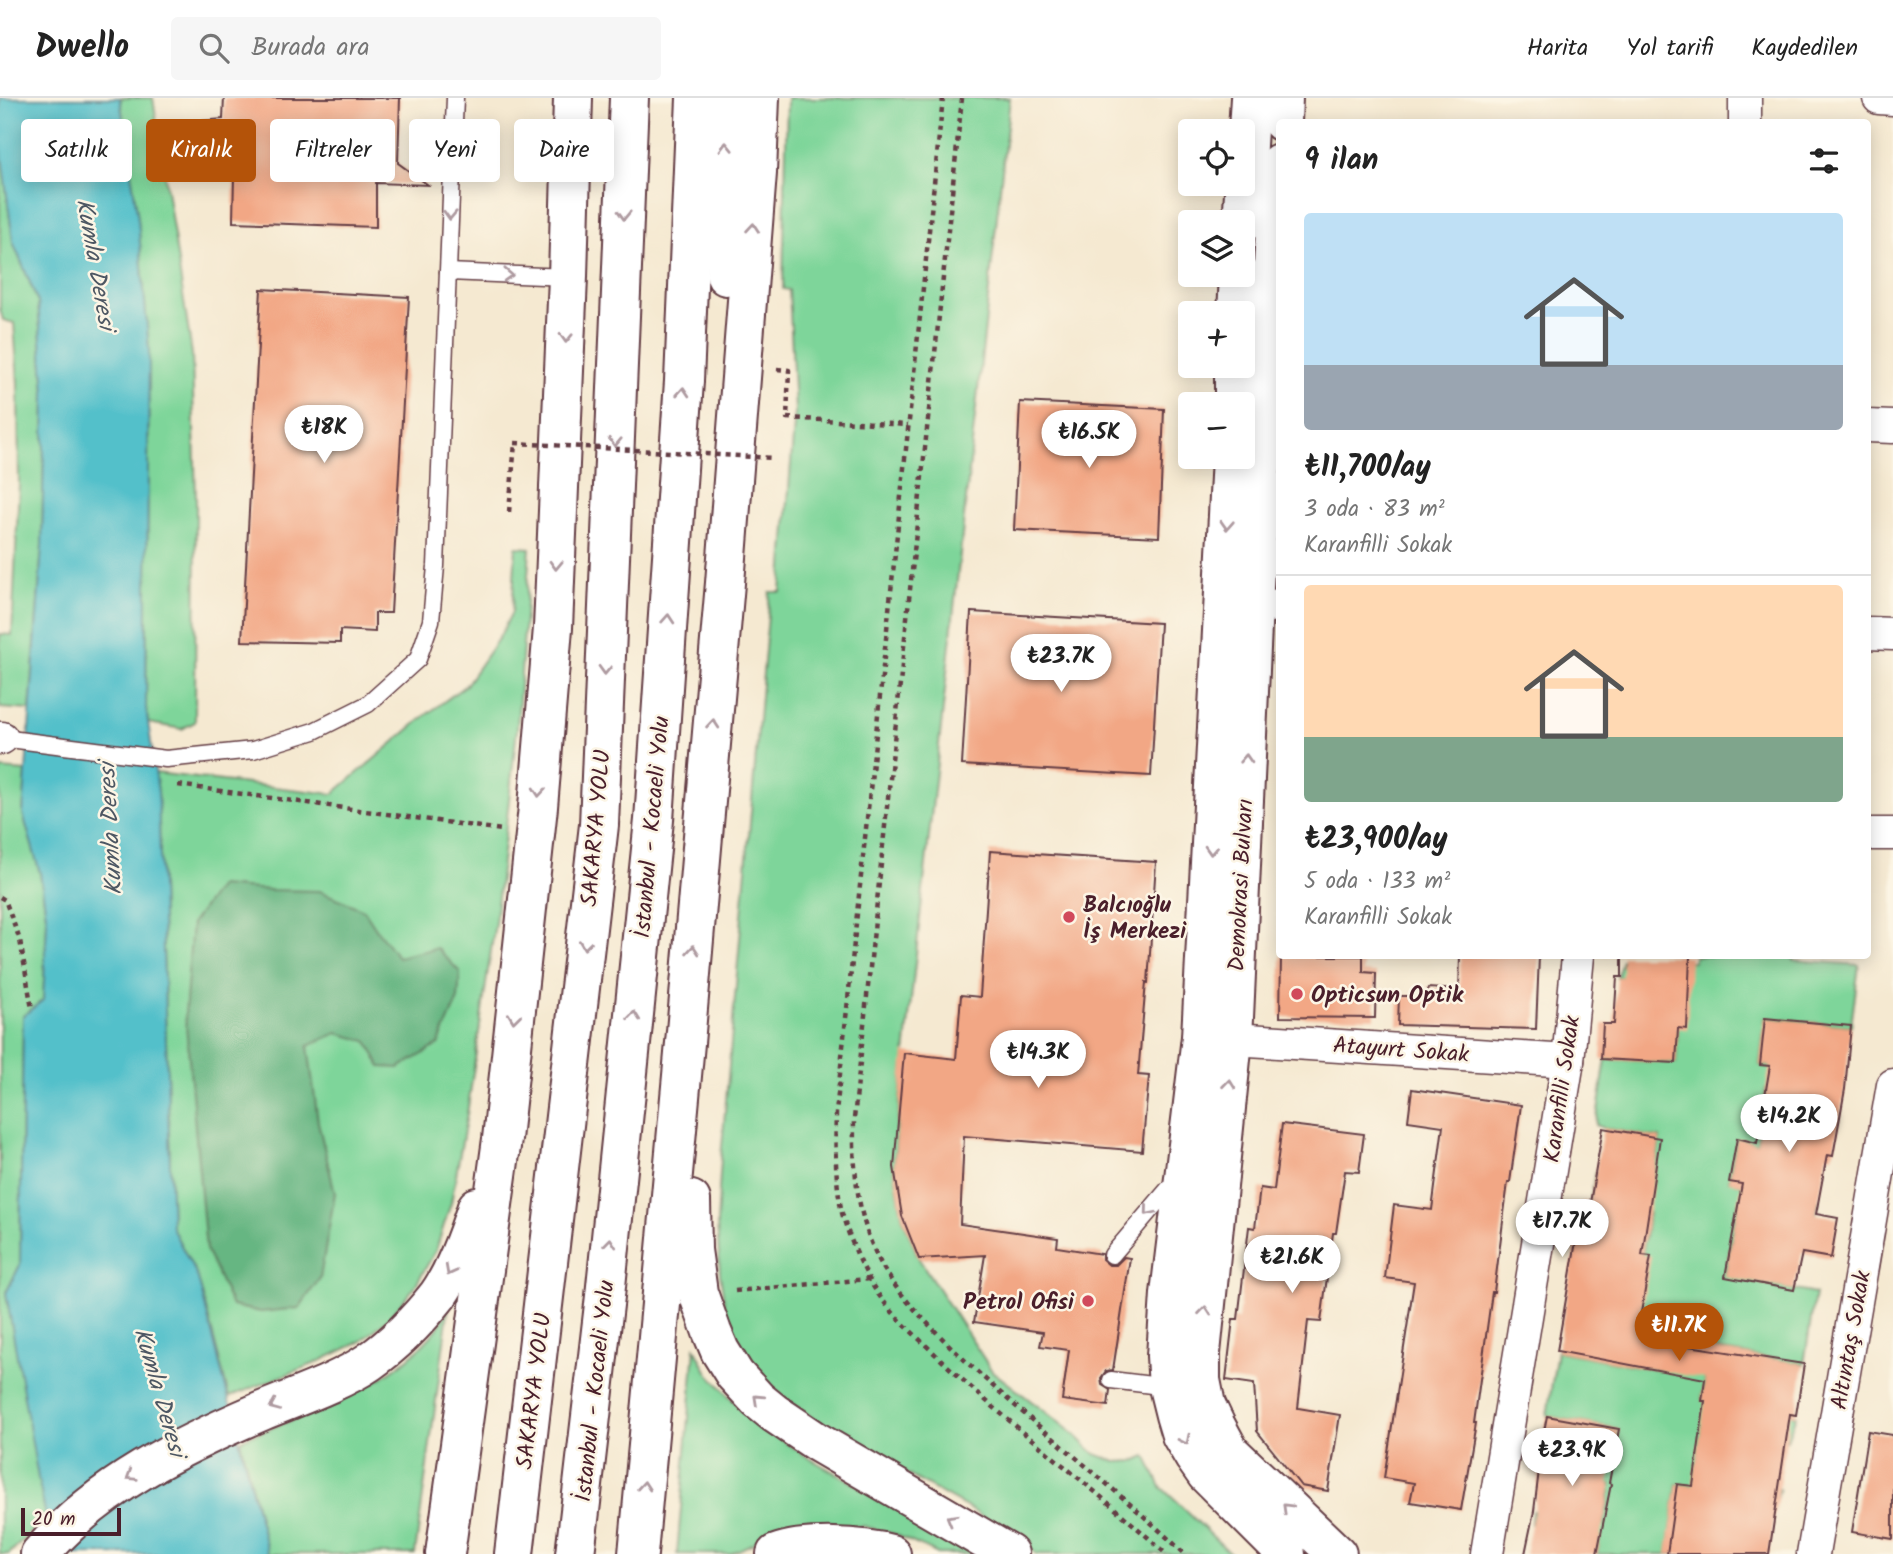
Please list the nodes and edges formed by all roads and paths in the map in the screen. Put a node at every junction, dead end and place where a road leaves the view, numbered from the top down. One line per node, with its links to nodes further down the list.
1 (455, 98): 19 (lane, one-way to 19)
2 (573, 98): 20 (main road)
3 (594, 98): 20 (main road)
4 (629, 98): 55 (main road, SAKARYA YOLU, one-way to 55)
5 (696, 98): 56 (main road, İstanbul - Kocaeli Yolu, one-way to 5)
6 (725, 98): 30 (main road, one-way to 6)
7 (760, 98): 30 (main road, one-way to 7)
8 (943, 98): 23 (path)
9 (962, 98): 62 (path)
10 (1250, 98): 18 (main road)
11 (1283, 98): 15 (main road)
12 (1745, 98): 16 (street)
13 (1878, 98): 14 (street)
14 (1893, 99)
15 (1282, 119)
16 (1745, 119)
17 (1276, 189): 22 (main road, Demokrasi Bulvarı)
18 (1243, 210)
19 (448, 272): 20 (lane, one-way to 20); 35 (lane)
20 (568, 278): 46 (main road, one-way to 46)
21 (777, 369): 23 (path)
22 (1253, 392)
23 (908, 425): 49 (path)
24 (1871, 426): 25 (street)
25 (1893, 427)
26 (772, 458): 29 (path, bridge)
27 (1233, 469): 31 (main road, Demokrasi Bulvarı, one-way to 31)
28 (1251, 469): 31 (main road, Demokrasi Bulvarı)
29 (509, 512)
30 (725, 583): 43 (main road, one-way to 30)
31 (1252, 604): 42 (main road, Demokrasi Bulvarı)
32 (1871, 633): 33 (street)
33 (1893, 634)
34 (1, 738): 35 (lane)
35 (166, 759): 36 (path)
36 (510, 831)
37 (1871, 834): 38 (street)
38 (1893, 834)
39 (0, 897): 41 (path)
40 (1578, 959): 44 (street, Karanfilli Sokak)
41 (32, 1009)
42 (1217, 1038): 44 (street, Atayurt Sokak); 47 (main road, Demokrasi Bulvarı); 64 (main road, Demokrasi Bulvarı, one-way to 42)
43 (685, 1043): 57 (main road, one-way to 43); 60 (main road, one-way to 43)
44 (1568, 1061): 65 (street, Karanfilli Sokak)
45 (1893, 1085): 66 (street, Altıntaş Sokak)
46 (502, 1139): 53 (main road, one-way to 53); 54 (main road)
47 (1186, 1167): 48 (lane, one-way to 48); 52 (main road, Demokrasi Bulvarı)
48 (1112, 1255)
49 (869, 1279): 50 (path); 61 (path)
50 (726, 1292)
51 (1111, 1380): 52 (lane)
52 (1168, 1387): 63 (main road, Demokrasi Bulvarı, one-way to 63)
53 (45, 1547)
54 (444, 1554)
55 (514, 1554)
56 (575, 1554)
57 (638, 1554)
58 (776, 1554): 59 (main road)
59 (891, 1554)
60 (1009, 1554)
61 (1166, 1554)
62 (1185, 1554)
63 (1286, 1554)
64 (1337, 1554)
65 (1487, 1554)
66 (1813, 1554)

